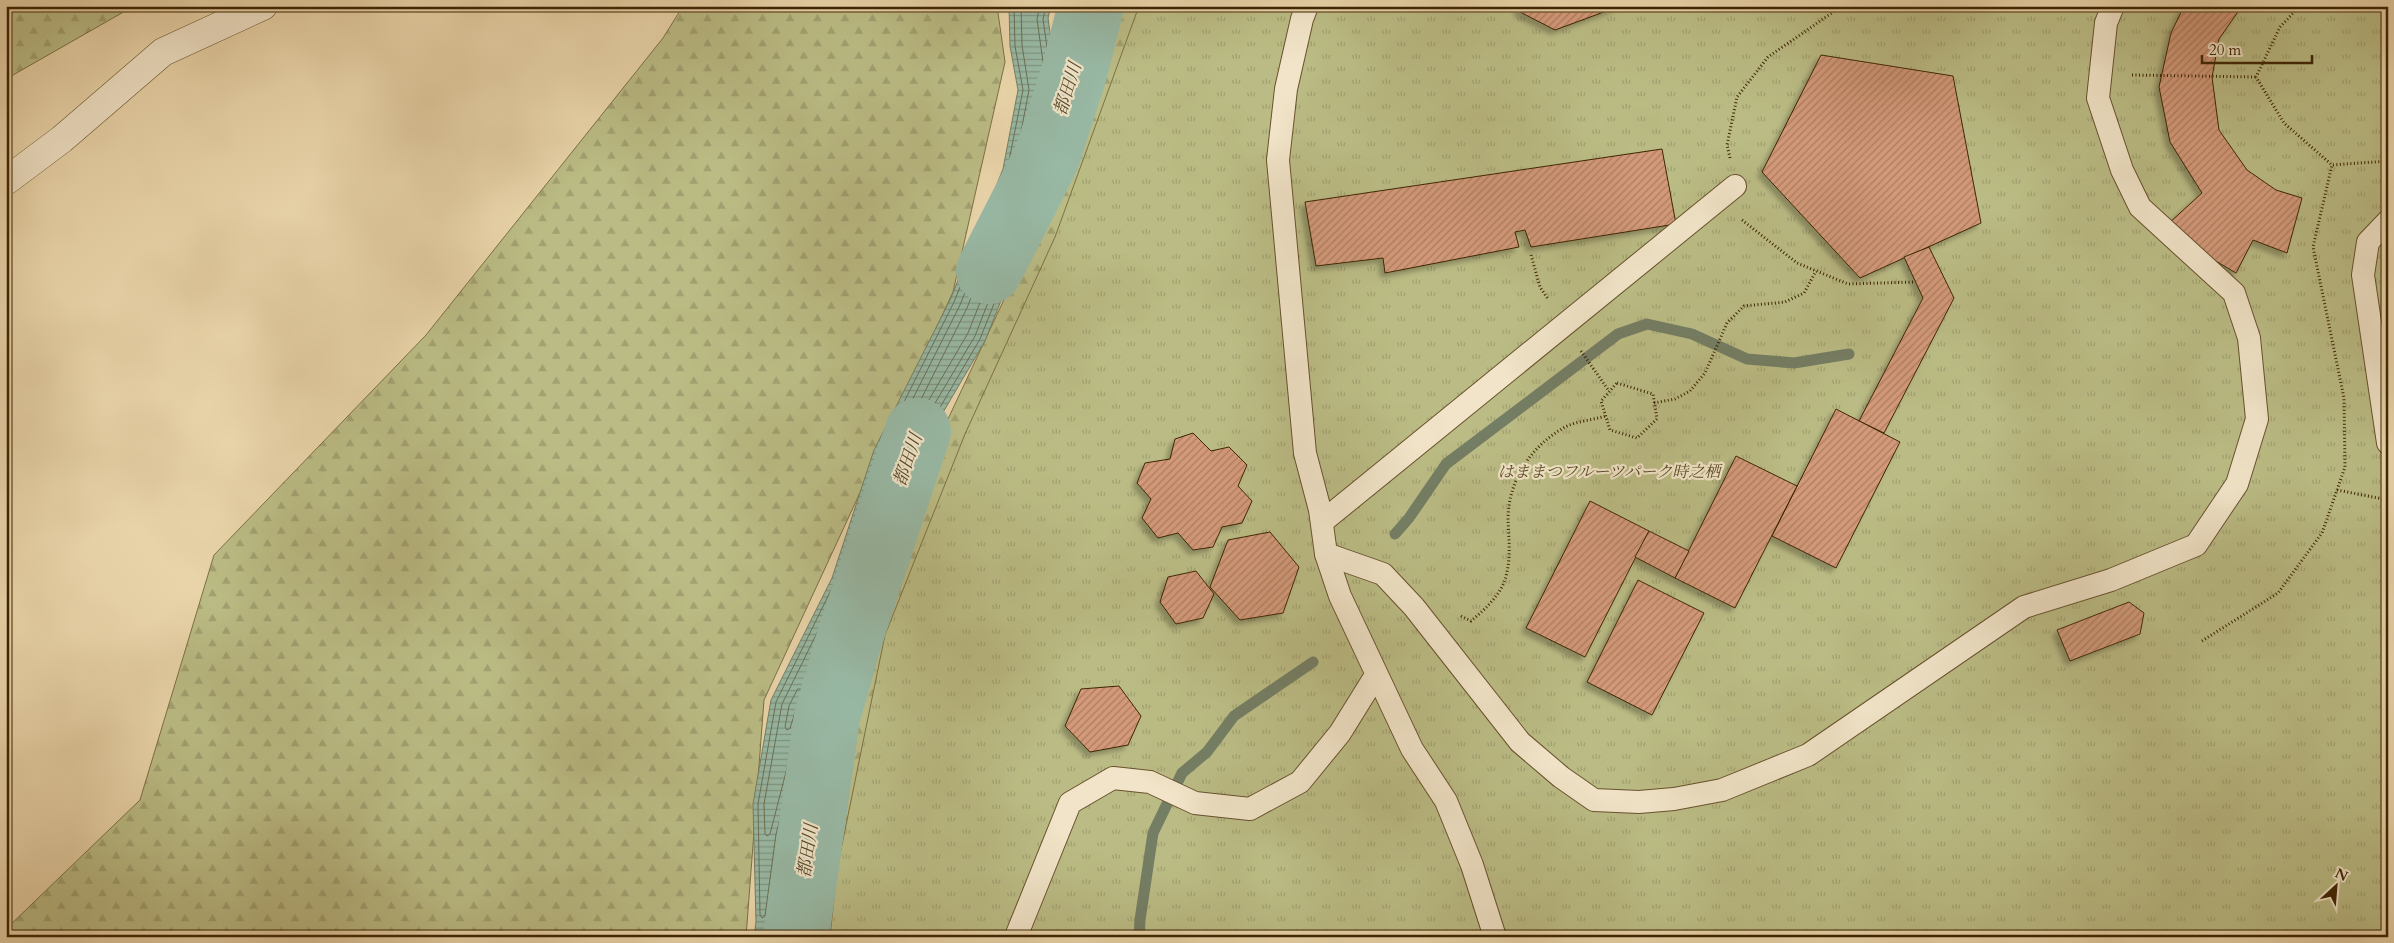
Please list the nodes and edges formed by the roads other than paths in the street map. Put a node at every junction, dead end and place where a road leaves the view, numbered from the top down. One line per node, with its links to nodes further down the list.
1 (263, 6): 4 (street)
2 (1307, 6): 8 (lane)
3 (2113, 6): 9 (lane)
4 (6, 181)
5 (1735, 186): 8 (lane)
6 (2388, 221): 7 (lane)
7 (2388, 443)
8 (1322, 522): 9 (lane)
9 (1326, 554): 10 (lane)
10 (1376, 675): 11 (lane); 12 (lane)
11 (1017, 934)
12 (1495, 937)

